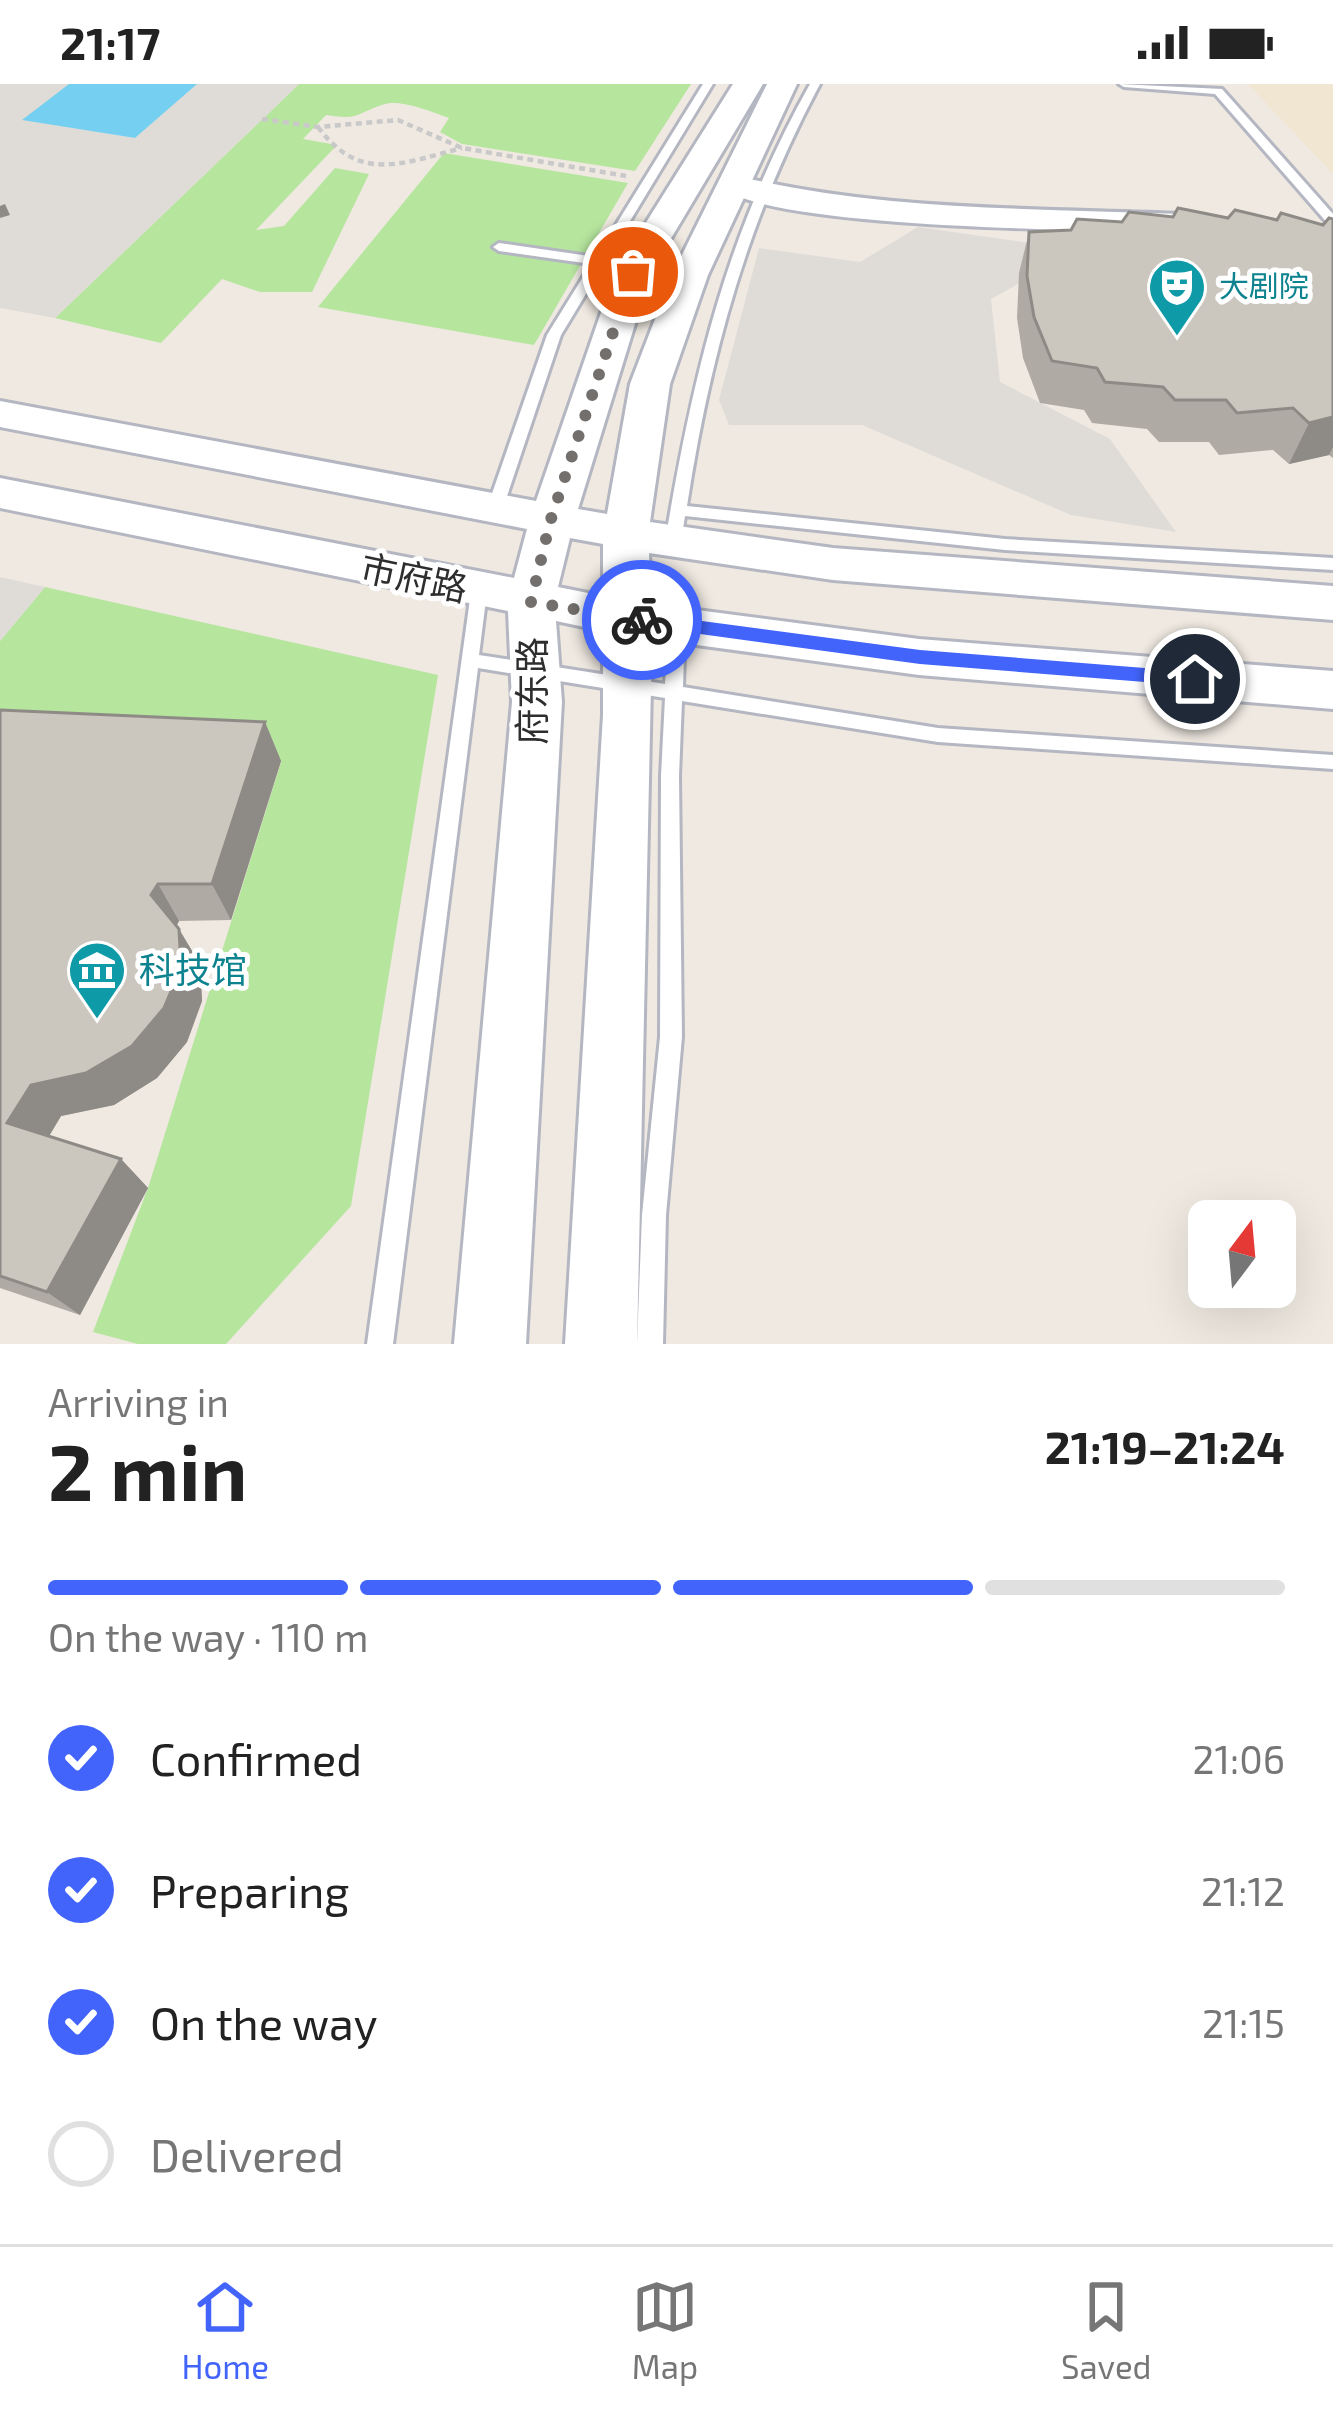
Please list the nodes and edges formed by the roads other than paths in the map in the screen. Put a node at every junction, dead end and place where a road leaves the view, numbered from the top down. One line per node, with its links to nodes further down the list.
1 (708, 84): 11 (lane)
2 (748, 84): 15 (main road, 府东路)
3 (782, 84): 6 (main road)
4 (815, 84): 6 (lane)
5 (1124, 84): 8 (lane)
6 (746, 189): 7 (street); 16 (main road)
7 (1219, 224)
8 (1333, 224): 9 (street)
9 (1287, 226)
10 (499, 247): 11 (lane)
11 (599, 261): 14 (lane)
12 (0, 414): 14 (main road)
13 (0, 493): 18 (main road, 市府路)
14 (494, 512): 15 (main road)
15 (550, 522): 16 (main road); 19 (main road, 府东路)
16 (659, 528): 17 (lane); 20 (main road); 21 (main road)
17 (1333, 564)
18 (479, 592): 19 (main road, 市府路); 23 (lane)
19 (531, 602): 21 (main road, 市府路); 24 (main road, 府东路)
20 (1333, 602)
21 (626, 618): 22 (main road, 市府路); 25 (main road)
22 (677, 624): 25 (lane); 26 (main road, 市府路)
23 (471, 660): 24 (lane); 28 (lane)
24 (536, 672): 25 (lane); 29 (main road, 府东路)
25 (652, 689): 27 (lane); 30 (main road); 31 (lane)
26 (1333, 690)
27 (1333, 762)
28 (380, 1344)
29 (490, 1344)
30 (602, 1344)
31 (650, 1344)

